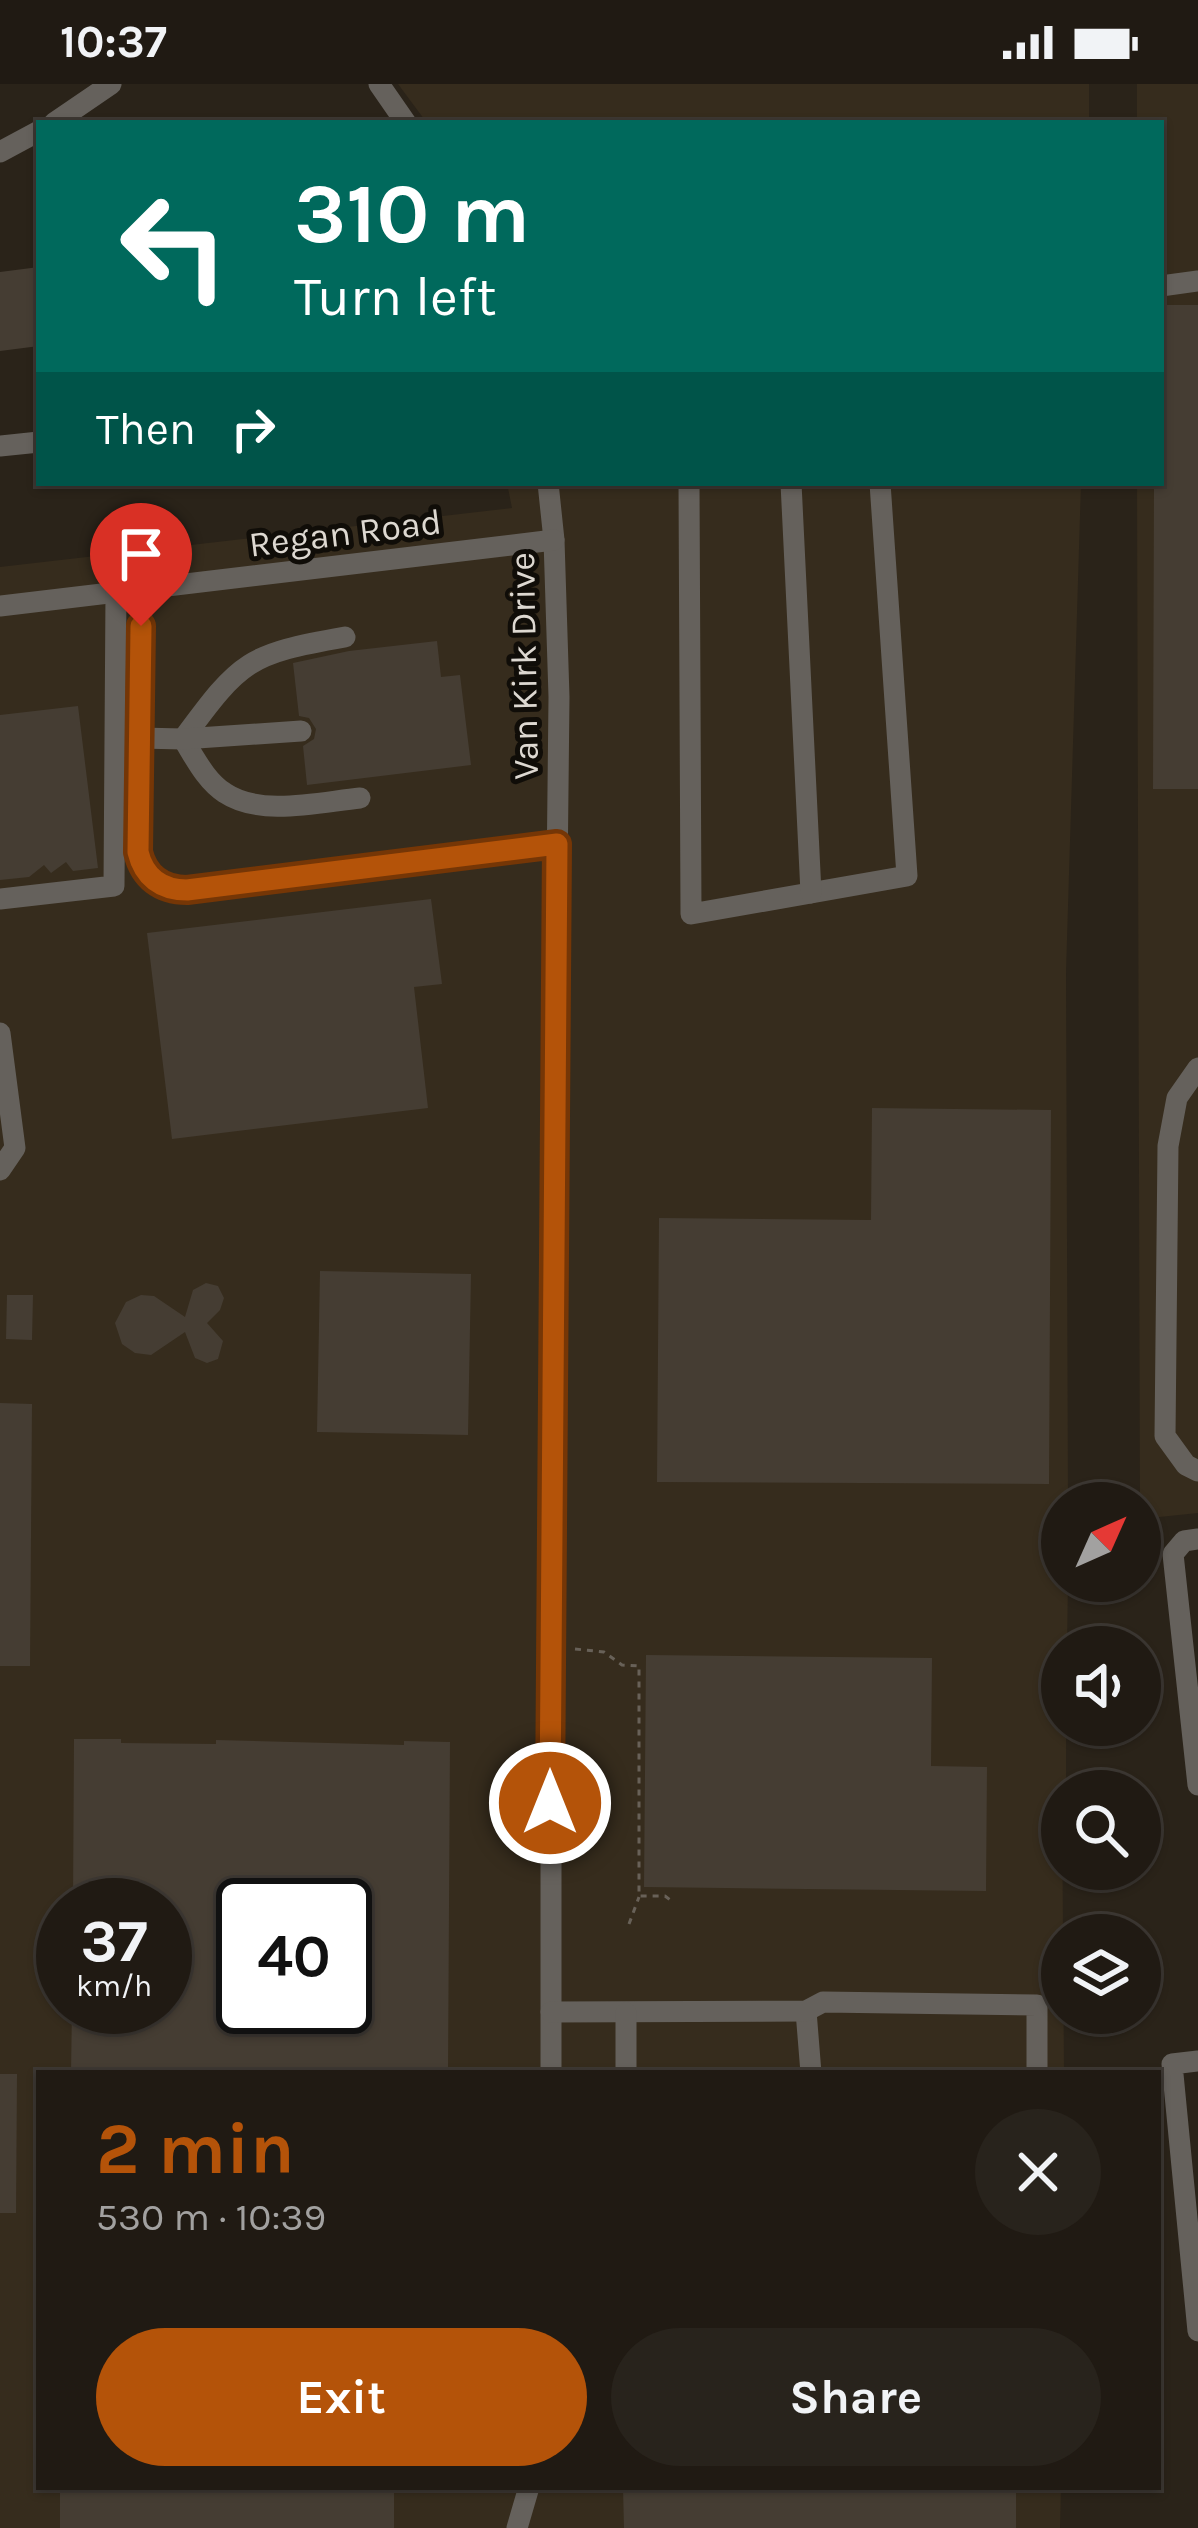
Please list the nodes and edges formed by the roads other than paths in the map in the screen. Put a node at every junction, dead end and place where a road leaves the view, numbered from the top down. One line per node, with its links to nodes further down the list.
1 (111, 84): 3 (street)
2 (379, 84): 4 (street)
3 (65, 120)
4 (404, 120)
5 (36, 133): 6 (street)
6 (0, 152)
7 (1198, 281): 8 (street)
8 (1164, 286)
9 (36, 442): 10 (street)
10 (0, 446)
11 (548, 486): 15 (street, Van Kirk Drive)
12 (689, 486): 25 (street)
13 (790, 486): 25 (street)
14 (880, 486): 25 (street)
15 (554, 540): 16 (street, Regan Road); 24 (street, Van Kirk Drive)
16 (142, 589): 17 (street, Regan Road); 21 (street)
17 (116, 592): 18 (street, Regan Road); 26 (street)
18 (0, 606)
19 (345, 637): 22 (street)
20 (301, 731): 22 (street)
21 (140, 738): 22 (street); 24 (street)
22 (183, 739): 23 (street)
23 (360, 798)
24 (557, 844): 34 (street, Van Kirk Drive)
25 (811, 893)
26 (0, 899)
27 (0, 1033): 29 (street)
28 (1198, 1068): 30 (street)
29 (0, 1170)
30 (1198, 1471)
31 (1198, 1539): 32 (street)
32 (1198, 1785)
33 (806, 2011): 35 (street); 39 (street); 40 (street)
34 (551, 2012): 35 (street); 37 (street, Van Kirk Drive)
35 (626, 2013): 38 (street)
36 (1198, 2061): 41 (street)
37 (550, 2070)
38 (626, 2070)
39 (811, 2070)
40 (1037, 2070)
41 (1198, 2331)
42 (528, 2490): 43 (street)
43 (518, 2528)

